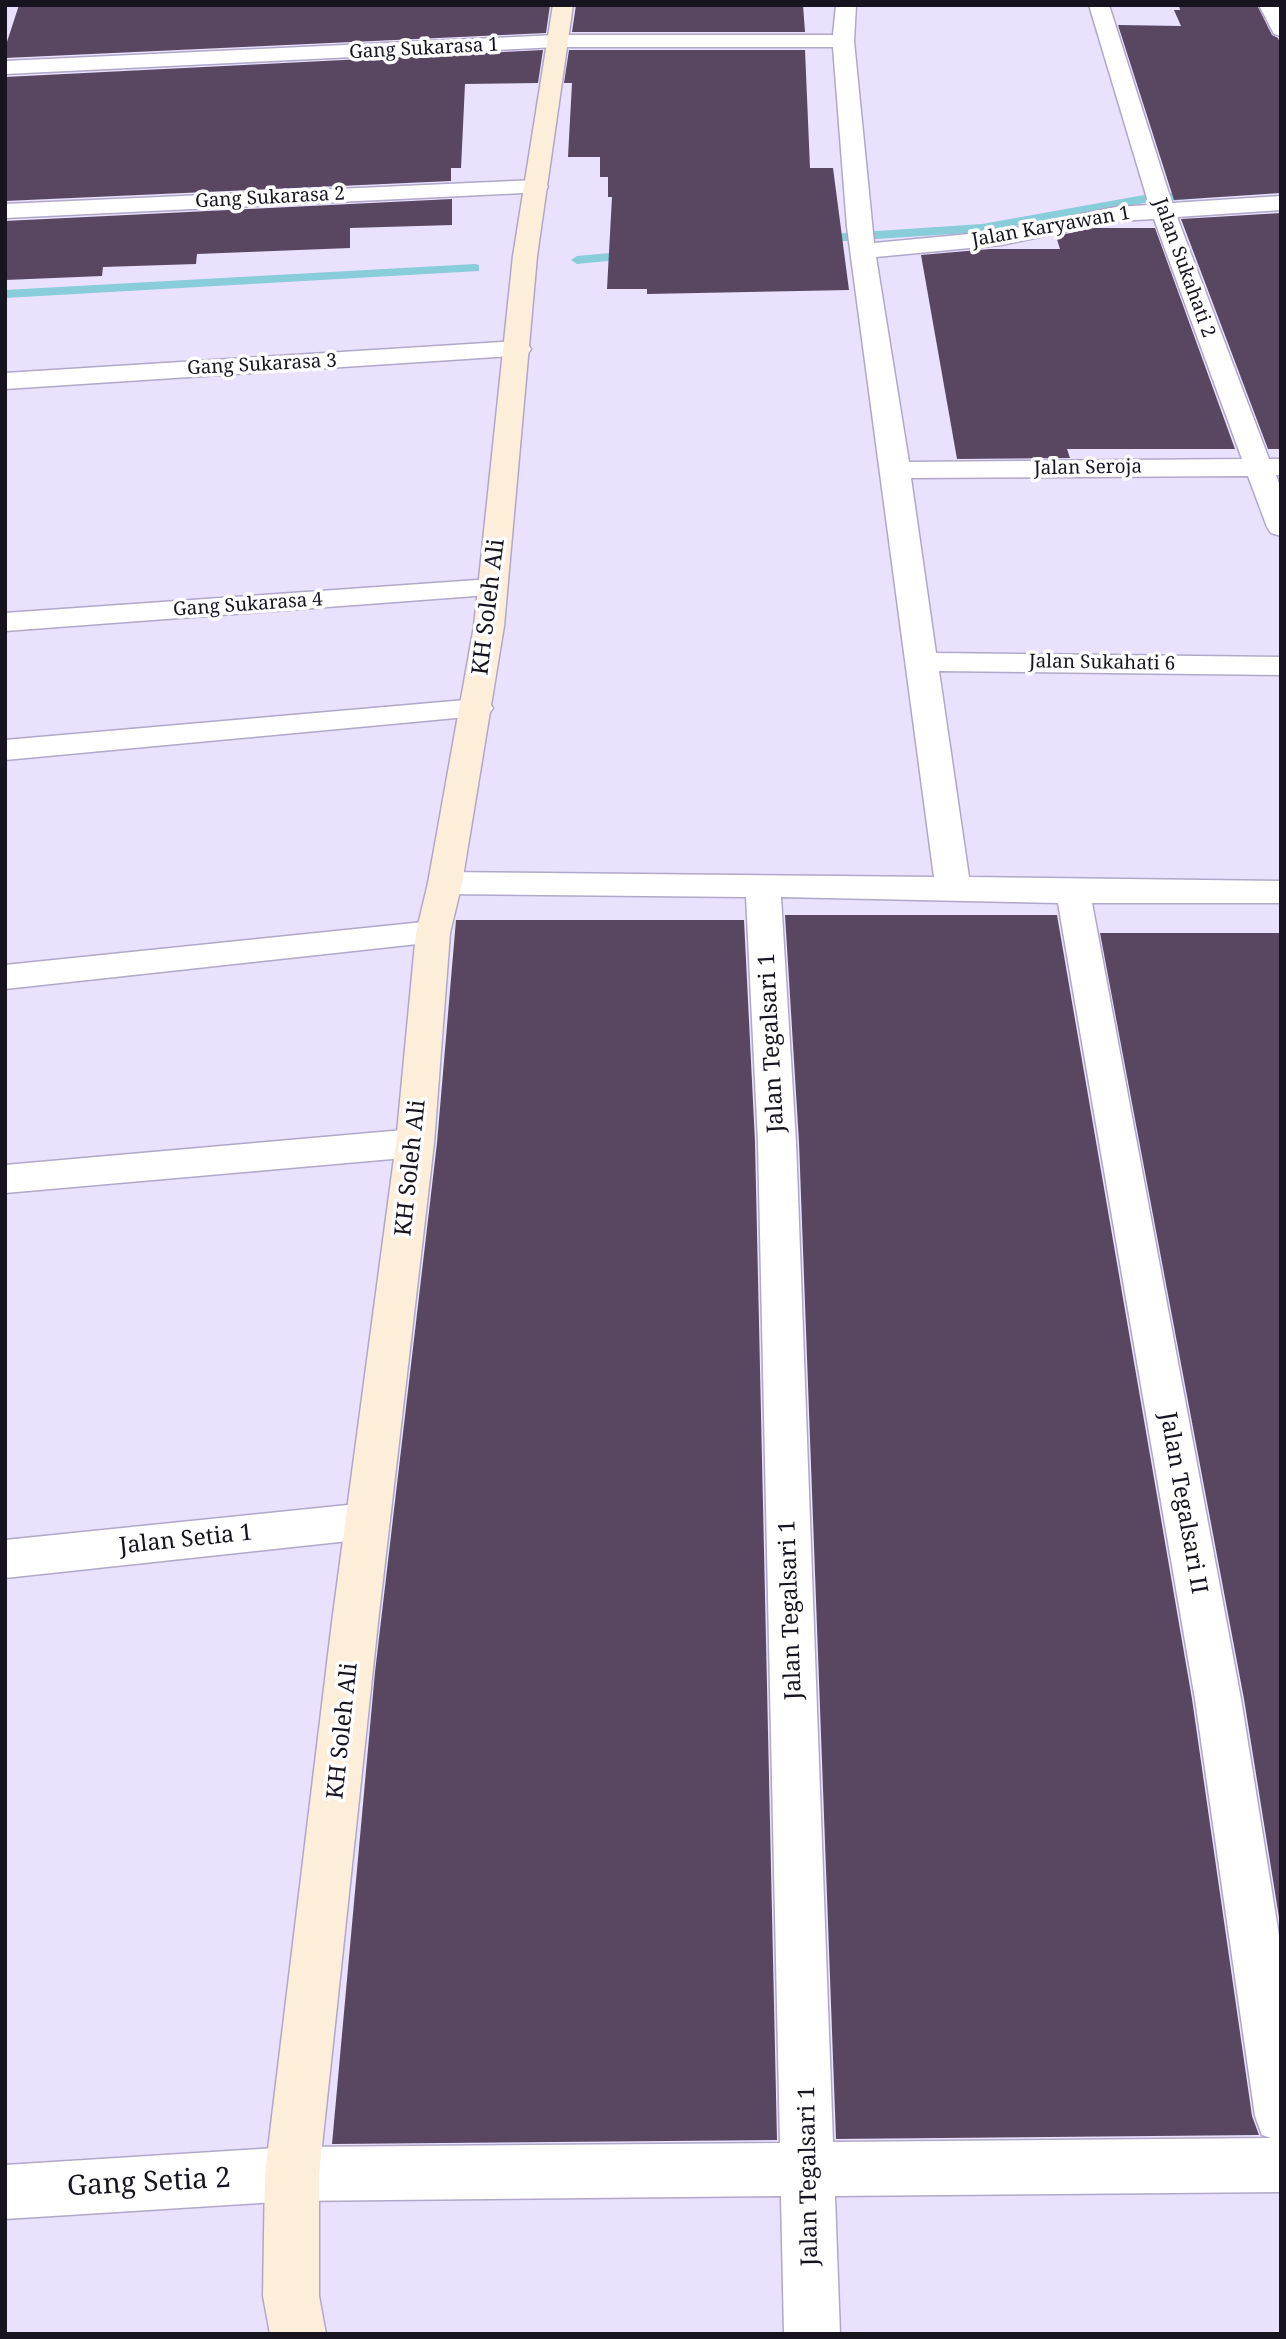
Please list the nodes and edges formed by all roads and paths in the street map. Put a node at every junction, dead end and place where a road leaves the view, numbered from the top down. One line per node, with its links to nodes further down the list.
1 (846, 5): 6 (street)
2 (1099, 5): 9 (street, Jalan Sukahati 2)
3 (1269, 5): 5 (street)
4 (560, 23): 6 (street, Gang Sukarasa 1); 7 (street, Gang Sukarasa 1); 8 (street, KH Soleh Ali)
5 (1281, 30)
6 (843, 41): 12 (street)
7 (5, 68)
8 (536, 187): 11 (street, Gang Sukarasa 2); 13 (street, KH Soleh Ali)
9 (1159, 201): 10 (street, Jalan Karyawan 1); 12 (street, Jalan Karyawan 1); 15 (street, Jalan Sukahati 2)
10 (1281, 203)
11 (5, 211)
12 (861, 241): 16 (street)
13 (518, 349): 14 (street, Gang Sukarasa 3); 18 (street, KH Soleh Ali)
14 (5, 381)
15 (1269, 467): 16 (street, Jalan Seroja); 17 (street, Jalan Sukahati 2)
16 (896, 470): 20 (street)
17 (1281, 527)
18 (492, 588): 19 (street, Gang Sukarasa 4); 22 (street, KH Soleh Ali)
19 (5, 622)
20 (923, 662): 21 (street, Jalan Sukahati 6); 26 (street)
21 (1281, 666)
22 (477, 708): 23 (street); 24 (street, KH Soleh Ali)
23 (5, 750)
24 (445, 883): 25 (street); 29 (street, KH Soleh Ali)
25 (763, 886): 26 (street); 37 (street, Jalan Tegalsari 1)
26 (953, 888): 27 (street)
27 (1073, 892): 28 (street); 35 (street, Jalan Tegalsari II)
28 (1281, 892)
29 (433, 933): 30 (street); 31 (street, KH Soleh Ali)
30 (5, 977)
31 (415, 1143): 32 (street); 33 (street, KH Soleh Ali)
32 (5, 1179)
33 (368, 1521): 34 (street, Jalan Setia 1); 38 (street, KH Soleh Ali)
34 (5, 1559)
35 (1281, 2116)
36 (1281, 2165): 37 (street, Gang Setia 2)
37 (809, 2171): 38 (street, Gang Setia 2); 41 (street, Jalan Tegalsari 1)
38 (292, 2174): 39 (street, Gang Setia 2); 40 (street, KH Soleh Ali)
39 (5, 2192)
40 (298, 2334)
41 (812, 2334)

